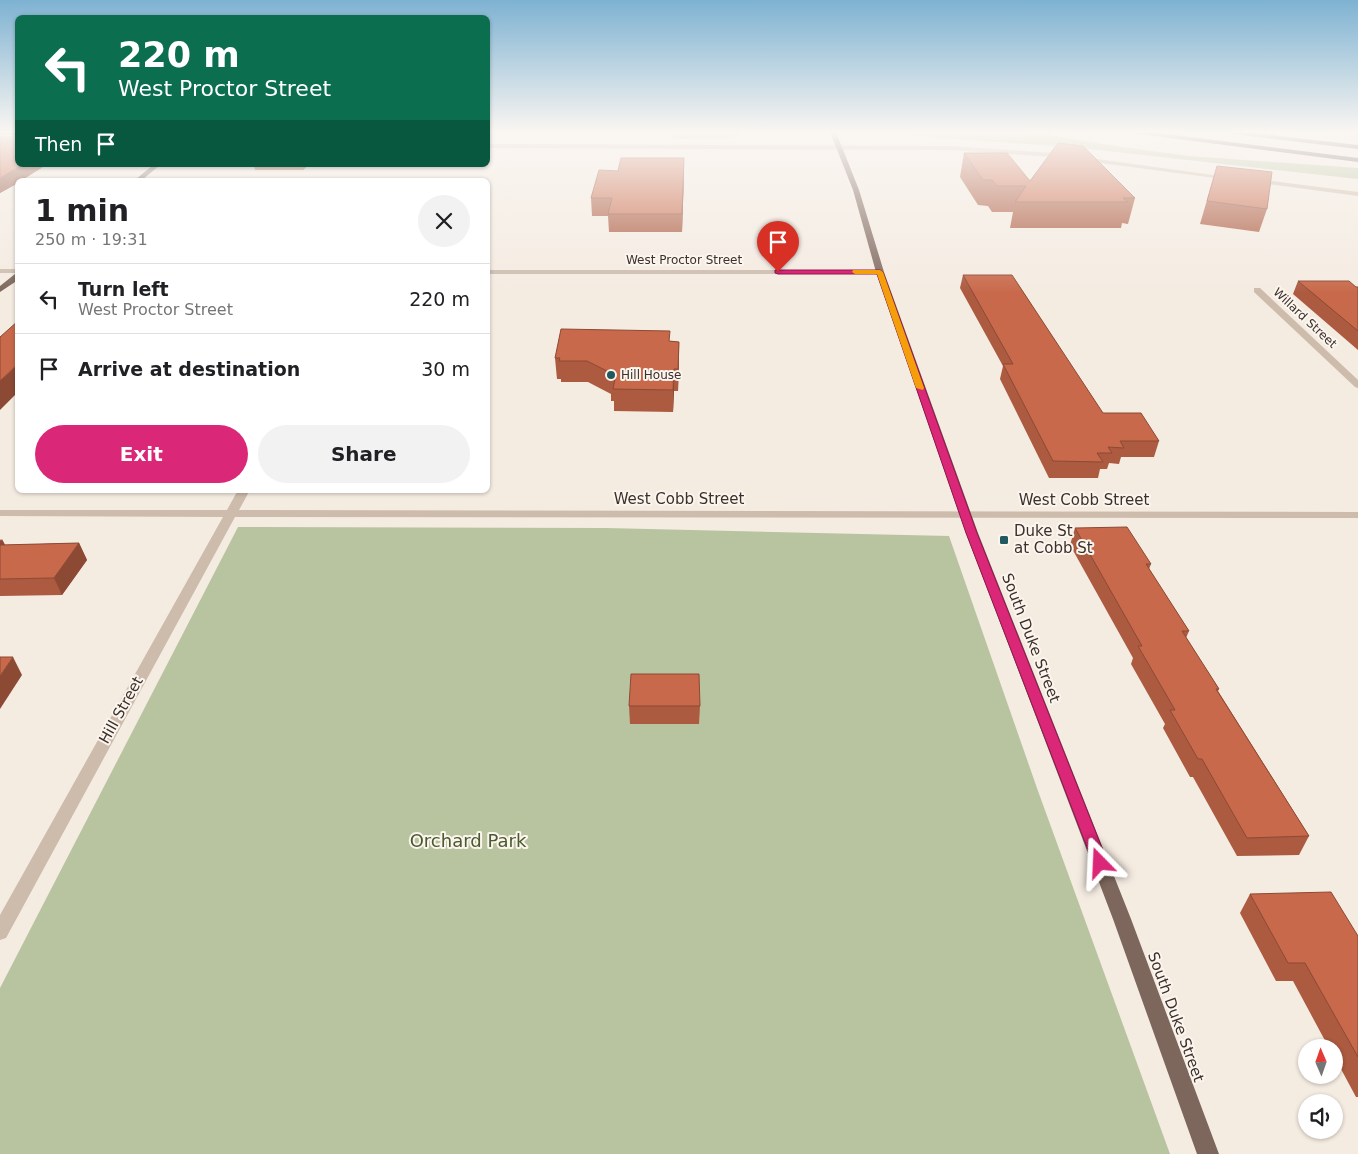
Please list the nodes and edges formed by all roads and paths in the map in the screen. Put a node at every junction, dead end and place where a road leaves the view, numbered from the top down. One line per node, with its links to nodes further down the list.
1 (854, 186): 7 (main road, South Duke Street)
2 (1292, 186): 3 (street)
3 (1358, 194)
4 (0, 271): 5 (street)
5 (15, 271)
6 (490, 272): 7 (street, West Proctor Street)
7 (880, 272): 15 (main road, South Duke Street)
8 (15, 278): 9 (main road)
9 (0, 290)
10 (1257, 290): 11 (street, Willard Street)
11 (1358, 385)
12 (242, 493): 14 (street, Hill Street)
13 (0, 514): 14 (street, West Cobb Street)
14 (231, 514): 15 (street, West Cobb Street); 17 (street, Hill Street)
15 (966, 514): 16 (street, West Cobb Street); 18 (main road, South Duke Street)
16 (1358, 515)
17 (0, 932)
18 (1208, 1154)

